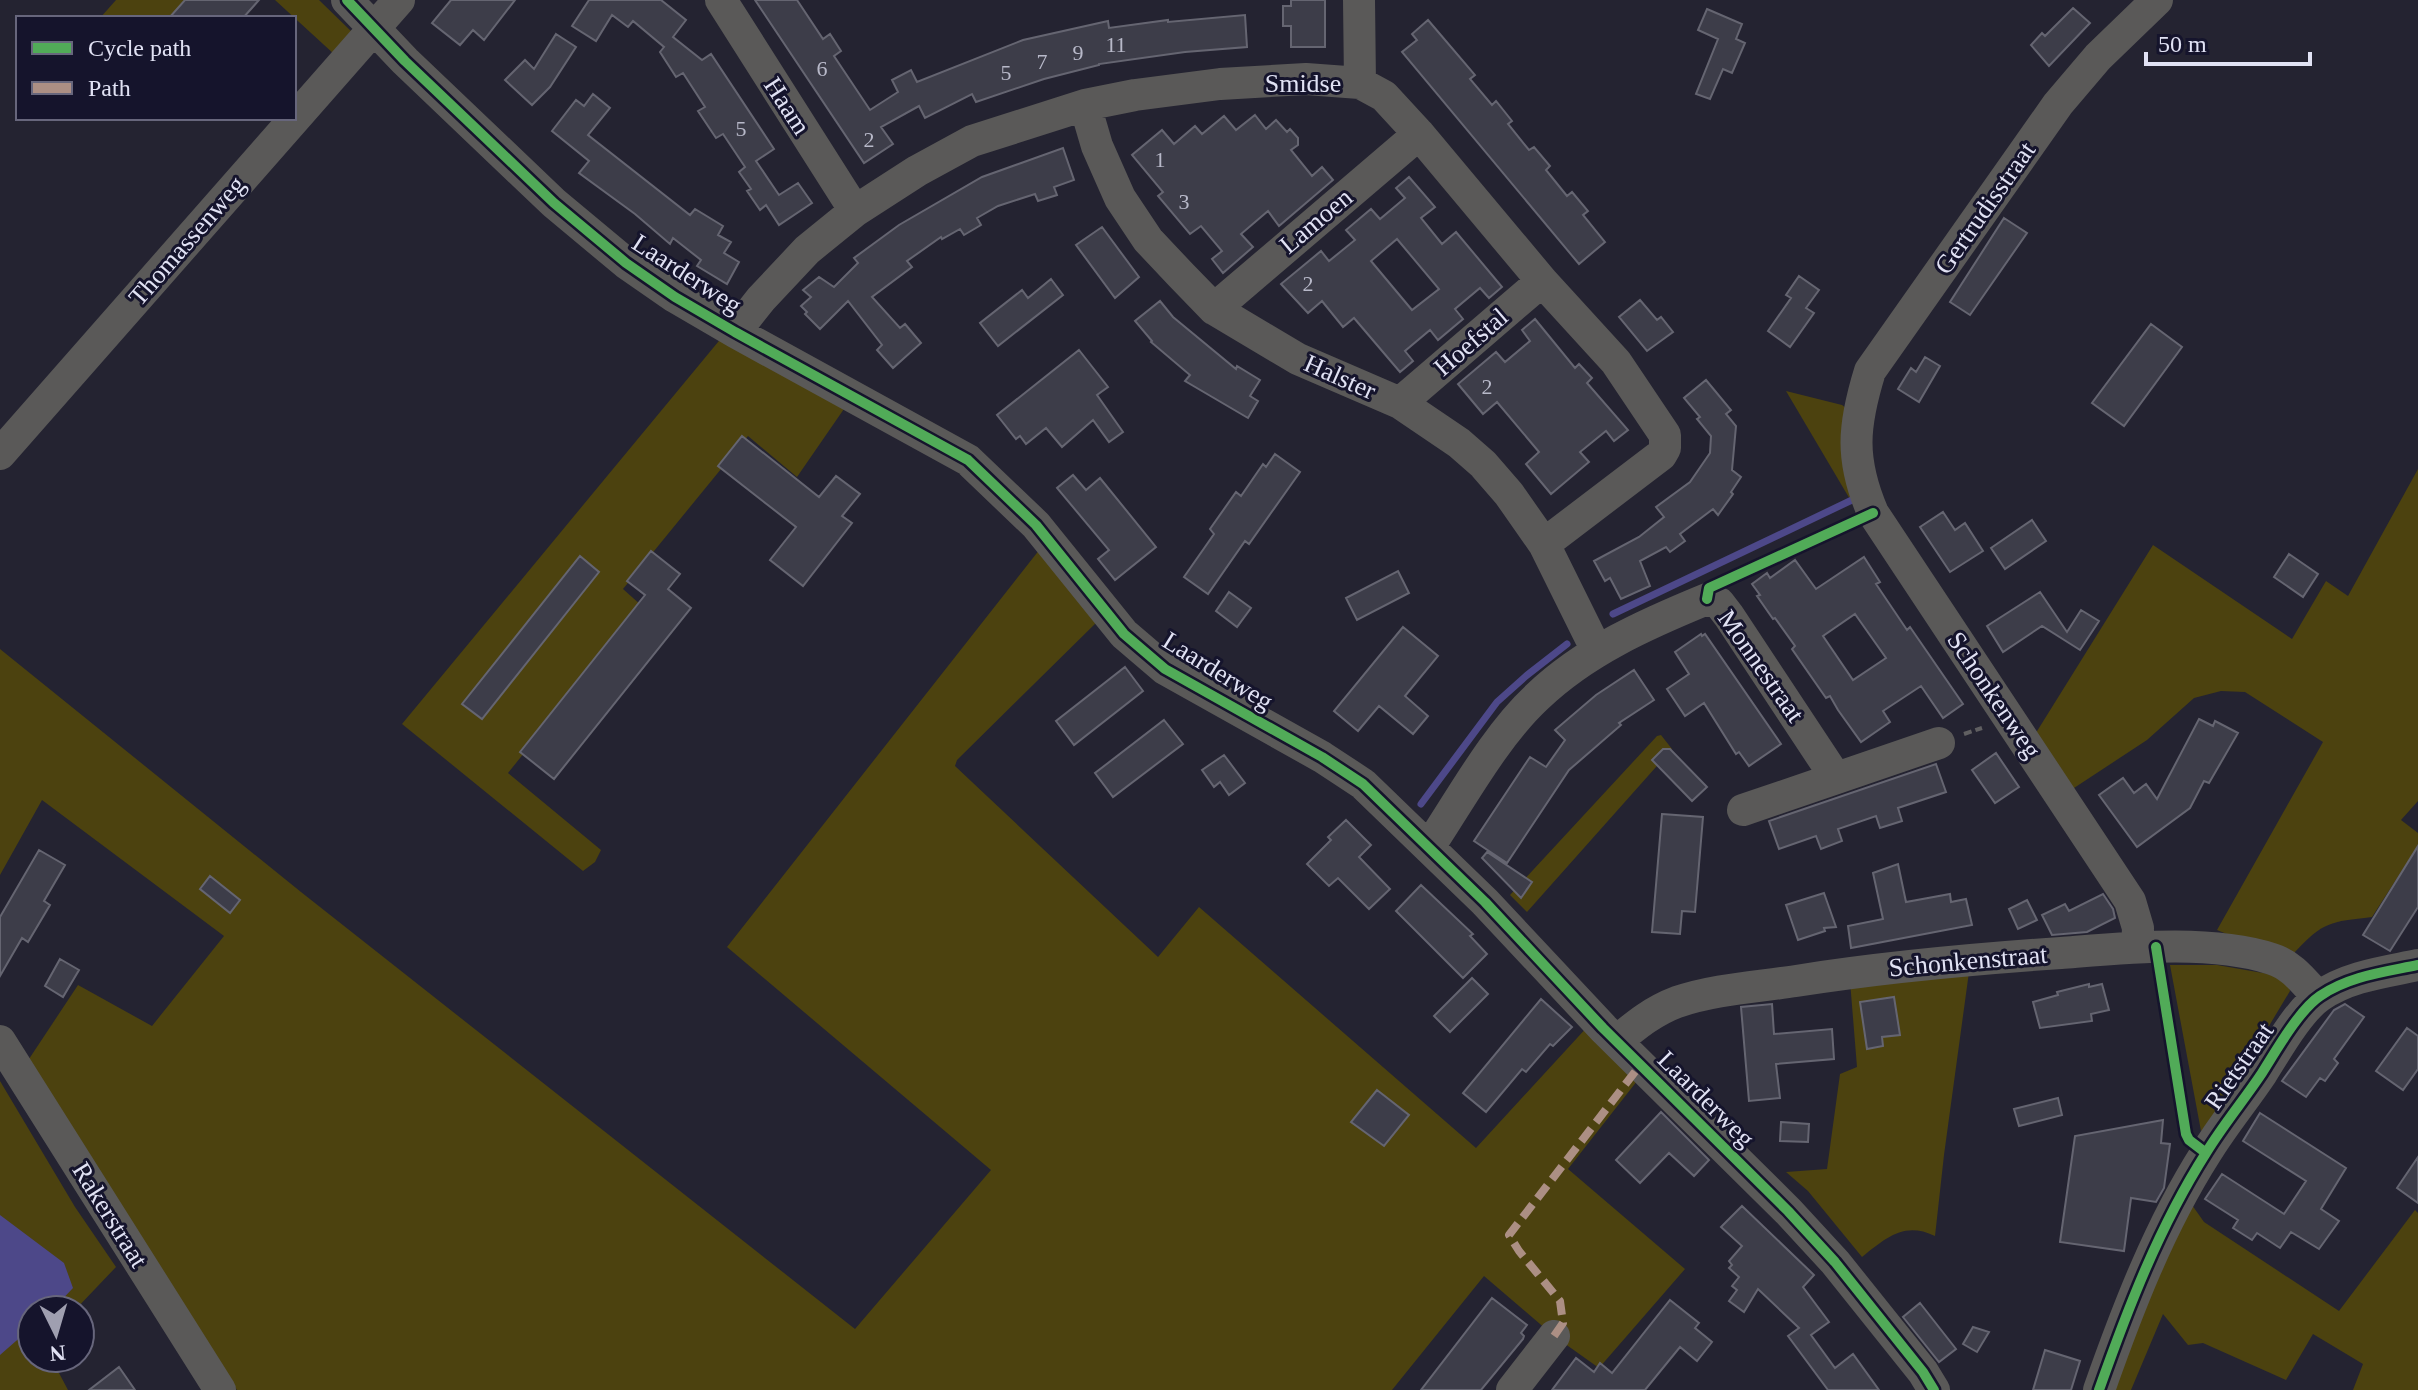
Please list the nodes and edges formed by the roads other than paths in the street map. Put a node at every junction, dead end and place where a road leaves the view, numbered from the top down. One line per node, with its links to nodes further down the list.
1 (347, 0): 6 (street, Laarderweg)
2 (399, 0): 6 (street, Thomassenweg)
3 (721, 0): 12 (street, Haam)
4 (1359, 0): 7 (street)
5 (2157, 0): 17 (street, Gertrudisstraat)
6 (374, 28): 9 (street, Thomassenweg); 15 (street, Laarderweg)
7 (1360, 83): 8 (street, Smidse); 11 (street, Smidse)
8 (1085, 105): 12 (street, Smidse); 14 (street, Halster)
9 (296, 117)
10 (293, 120): 18 (street, Thomassenweg)
11 (1419, 134): 13 (street, Smidse); 14 (street, Lamoen)
12 (855, 211): 15 (street, Smidse)
13 (1542, 281): 16 (street, Hoefstal); 19 (street, Smidse)
14 (1214, 309): 16 (street, Halster)
15 (735, 332): 24 (street, Laarderweg)
16 (1400, 403): 19 (street, Halster)
17 (1855, 441): 25 (street, Schonkenweg)
18 (0, 454)
19 (1544, 544): 20 (street, Halster)
20 (1597, 651): 22 (street, Monnestraat); 24 (street, Monnestraat)
21 (1939, 743): 22 (street)
22 (1836, 778): 23 (street)
23 (1743, 810)
24 (1429, 847): 29 (street, Laarderweg)
25 (2137, 947): 27 (street, Schonkenstraat); 29 (street, Schonkenstraat)
26 (2418, 965): 27 (street, Rietstraat)
27 (2318, 997): 34 (street, Rietstraat)
28 (0, 1041): 31 (street, Rakerstraat)
29 (1617, 1041): 33 (street, Laarderweg)
30 (1554, 1336): 32 (street)
31 (220, 1390)
32 (1512, 1390)
33 (1934, 1390)
34 (2099, 1390)

